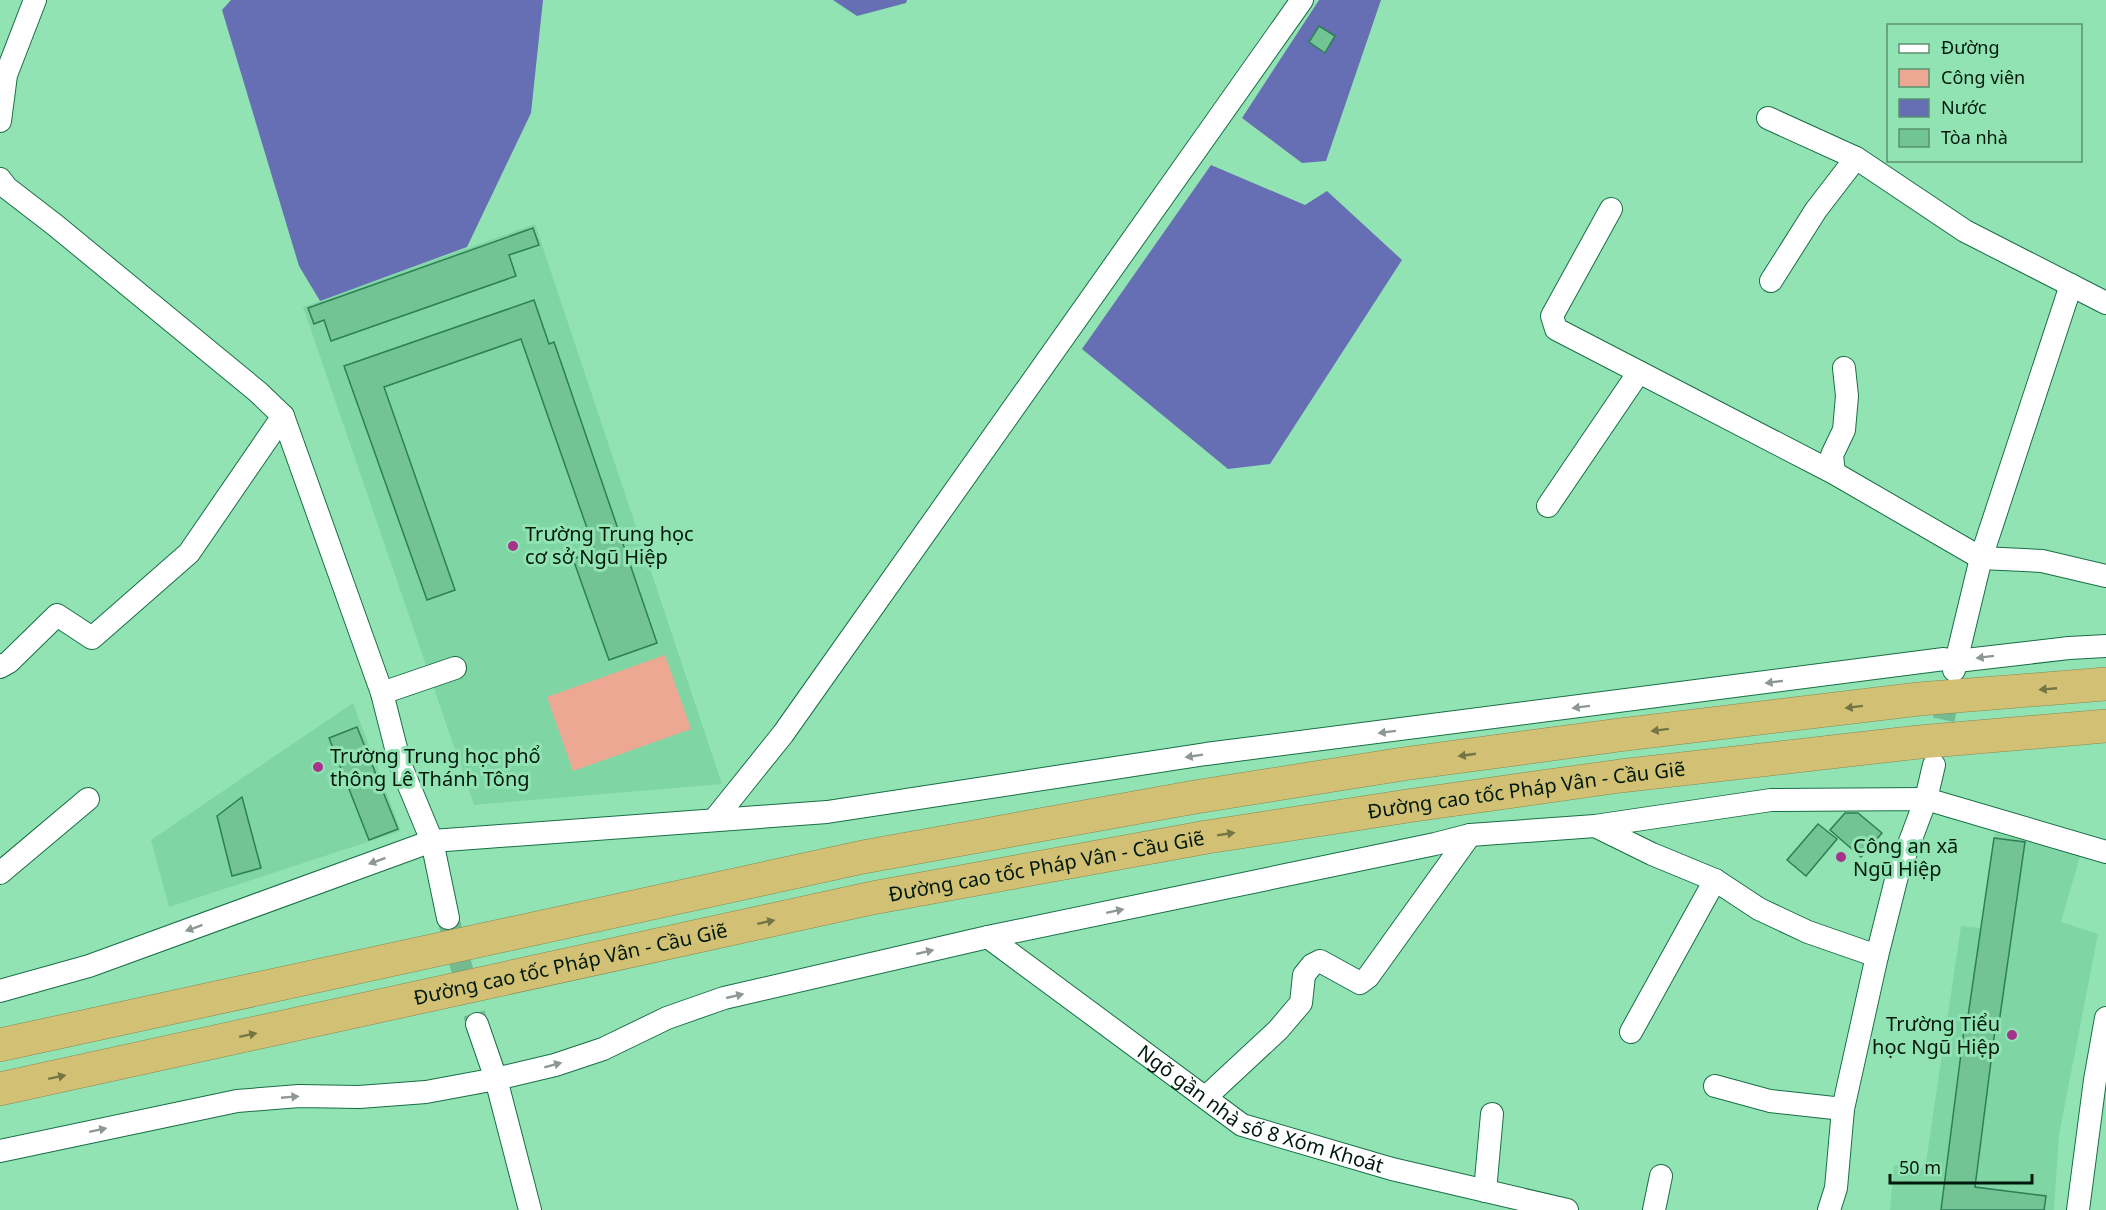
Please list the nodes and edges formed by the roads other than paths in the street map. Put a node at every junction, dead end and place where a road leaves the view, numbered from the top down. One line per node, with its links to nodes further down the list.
1 (35, 0): 4 (street)
2 (1302, 0): 28 (street)
3 (1768, 118): 5 (street)
4 (0, 121)
5 (1856, 158): 8 (street); 9 (street)
6 (0, 179): 13 (street)
7 (1611, 209): 12 (street)
8 (1771, 281)
9 (2071, 285): 10 (street); 16 (street)
10 (2106, 303)
11 (1844, 368): 14 (street)
12 (1639, 372): 14 (street); 15 (street)
13 (283, 416): 20 (street); 23 (street)
14 (1834, 473): 16 (street)
15 (1548, 506)
16 (1981, 558): 17 (street); 19 (street)
17 (2106, 576)
18 (2106, 646): 19 (street, one-way to 19)
19 (1956, 665): 28 (street, one-way to 28)
20 (0, 667)
21 (455, 668): 23 (street)
22 (2106, 684): 42 (highway, Đường cao tốc Pháp Vân - Cầu Giẽ, one-way to 42)
23 (381, 693): 31 (street)
24 (2106, 726): 45 (highway, Đường cao tốc Pháp Vân - Cầu Giẽ, one-way to 24)
25 (1934, 765): 27 (street)
26 (88, 799): 33 (street)
27 (1926, 799): 29 (street); 32 (street); 37 (street)
28 (714, 820): 31 (street)
29 (1595, 826): 30 (street); 34 (street)
30 (1470, 835): 36 (street, one-way to 30); 46 (street)
31 (432, 841): 35 (street); 38 (street, one-way to 38)
32 (2106, 852)
33 (0, 873)
34 (1715, 880): 37 (street); 41 (street)
35 (448, 918)
36 (988, 937): 43 (street, one-way to 36); 46 (street, Ngõ gần nhà số 8 Xóm Khoát)
37 (1877, 956): 47 (street)
38 (0, 991)
39 (2106, 1018): 56 (street)
40 (477, 1024): 43 (street)
41 (1631, 1032)
42 (0, 1045)
43 (496, 1079): 49 (street, one-way to 43); 52 (street)
44 (1715, 1086): 47 (street)
45 (0, 1089)
46 (1207, 1096): 51 (street, Ngõ gần nhà số 8 Xóm Khoát)
47 (1843, 1109): 55 (street)
48 (1492, 1114): 51 (street)
49 (0, 1151)
50 (1661, 1176): 54 (street)
51 (1485, 1191): 53 (street, Ngõ gần nhà số 8 Xóm Khoát)
52 (530, 1210)
53 (1567, 1210)
54 (1654, 1210)
55 (1829, 1210)
56 (2078, 1210)

